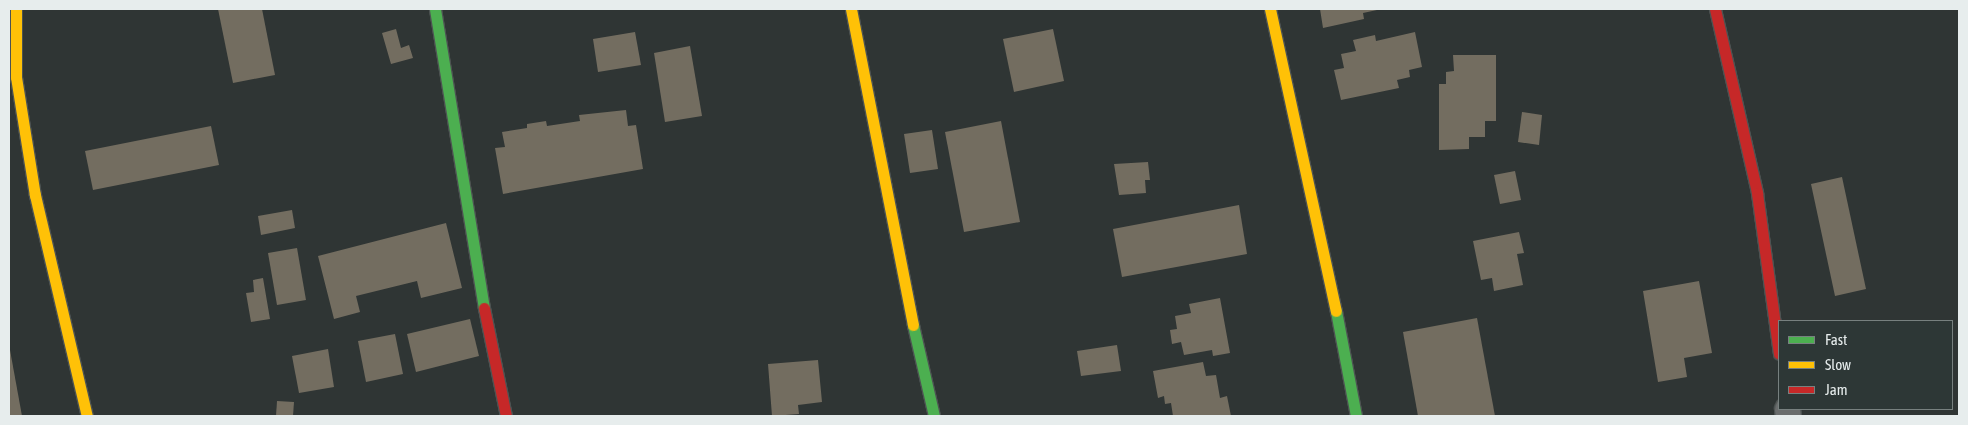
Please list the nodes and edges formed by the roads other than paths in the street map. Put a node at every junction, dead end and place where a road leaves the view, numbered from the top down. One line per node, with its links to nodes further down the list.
1 (16, 9): 7 (street)
2 (436, 9): 8 (street)
3 (851, 9): 9 (street)
4 (1270, 9): 10 (street)
5 (1715, 9): 6 (street)
6 (1778, 347)
7 (87, 416)
8 (506, 416)
9 (934, 416)
10 (1356, 416)

